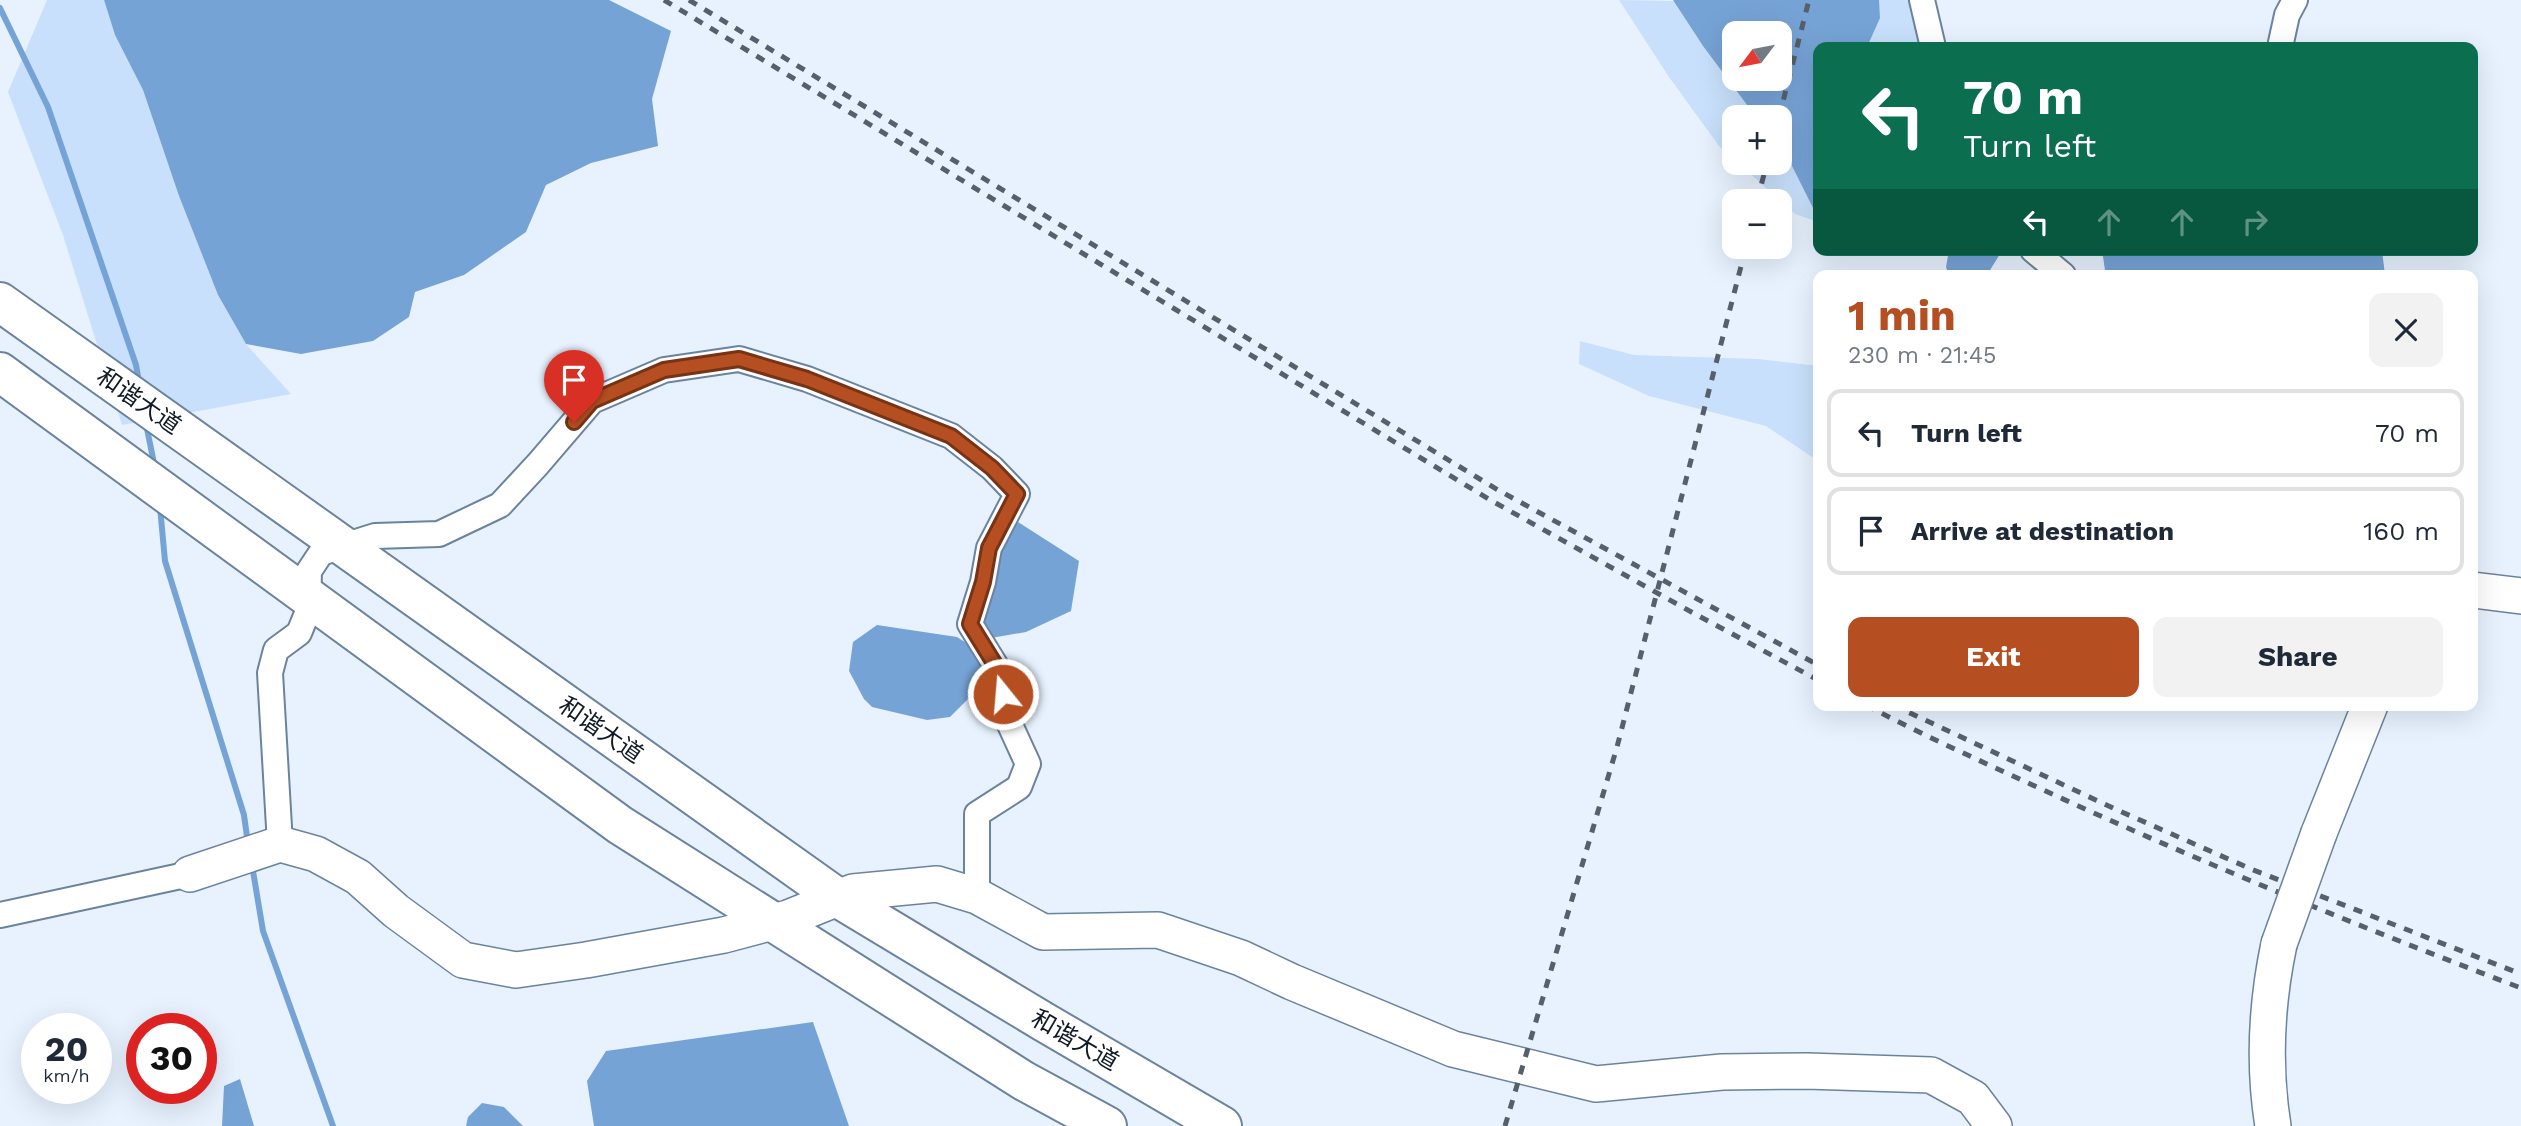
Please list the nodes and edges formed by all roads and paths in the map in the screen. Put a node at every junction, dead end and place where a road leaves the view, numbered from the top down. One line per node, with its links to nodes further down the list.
1 (1922, 0): 3 (street)
2 (2295, 0): 4 (street)
3 (1931, 42)
4 (2281, 42)
5 (2040, 256): 6 (street)
6 (2057, 270)
7 (0, 302): 9 (highway, 和谐大道)
8 (0, 372): 18 (highway)
9 (343, 546): 13 (street); 15 (street); 16 (highway, 和谐大道)
10 (2478, 591): 11 (street)
11 (2521, 596)
12 (2368, 711): 21 (street, bridge)
13 (280, 844): 14 (street); 16 (street)
14 (190, 874): 17 (street)
15 (977, 896): 16 (street); 20 (street)
16 (838, 898): 19 (highway, 和谐大道)
17 (0, 915)
18 (1107, 1126)
19 (1222, 1126)
20 (1994, 1126)
21 (2273, 1126)

